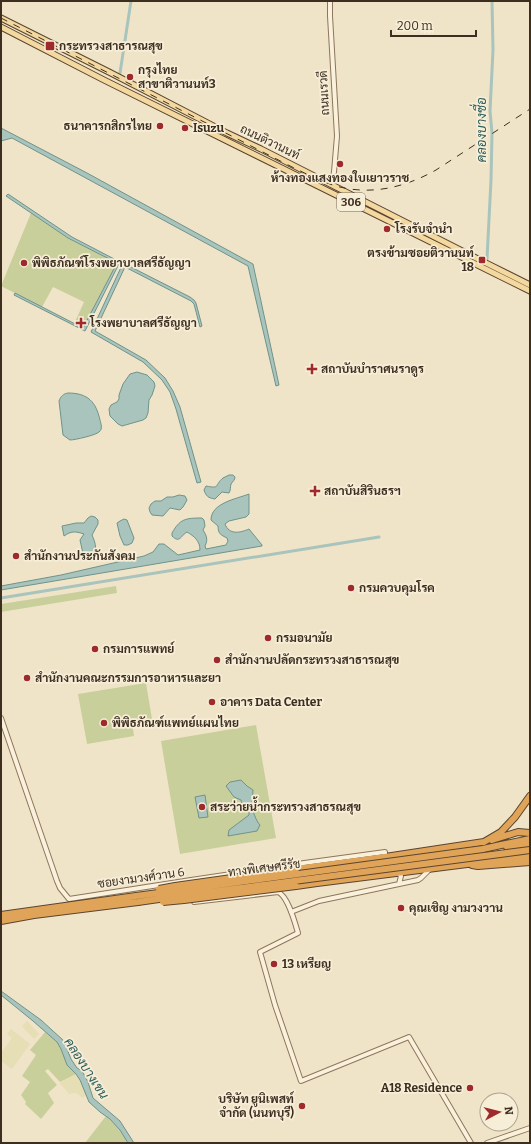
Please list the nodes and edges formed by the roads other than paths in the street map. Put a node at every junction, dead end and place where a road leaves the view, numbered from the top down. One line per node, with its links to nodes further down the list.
1 (330, 1): 8 (street, ถนนเรวดี)
2 (1, 18): 4 (main road, ถนนติวานนท์ / 306)
3 (1, 27): 5 (main road, ถนนติวานนท์ / 306)
4 (23, 29): 5 (main road); 6 (main road, ถนนติวานนท์ / 306)
5 (19, 36): 7 (main road, ถนนติวานนท์ / 306)
6 (175, 106): 7 (main road); 8 (main road, ถนนติวานนท์ / 306)
7 (172, 113): 9 (main road, ถนนติวานนท์ / 306)
8 (329, 183): 9 (main road); 10 (main road, ถนนติวานนท์ / 306)
9 (320, 187): 11 (main road, ถนนติวานนท์ / 306)
10 (530, 285)
11 (530, 291)
12 (1, 718): 27 (street, ซอยงามวงศ์วาน 6)
13 (530, 796): 16 (highway)
14 (530, 833): 16 (highway)
15 (530, 839): 18 (highway)
16 (484, 842): 20 (highway)
17 (530, 844): 18 (highway, ทางพิเศษศรีรัช)
18 (483, 849): 30 (highway, ทางพิเศษศรีรัช, bridge)
19 (530, 850): 30 (highway, ทางพิเศษศรีรัช, bridge)
20 (385, 854): 23 (highway); 27 (street)
21 (530, 856): 24 (highway)
22 (530, 862): 24 (highway)
23 (335, 864): 28 (highway); 30 (highway, bridge)
24 (467, 864): 25 (highway)
25 (430, 869): 26 (highway); 29 (street)
26 (398, 873): 28 (highway); 29 (street)
27 (191, 880): 31 (street, ซอยงามวงศ์วาน 6)
28 (337, 880): 30 (highway, bridge)
29 (400, 884): 31 (street)
30 (137, 899): 32 (highway, ทางพิเศษศรีรัช); 33 (highway, ทางพิเศษศรีรัช)
31 (291, 912): 35 (street)
32 (1, 915)
33 (1, 921)
34 (530, 1128): 36 (street)
35 (471, 1143)
36 (487, 1143)

